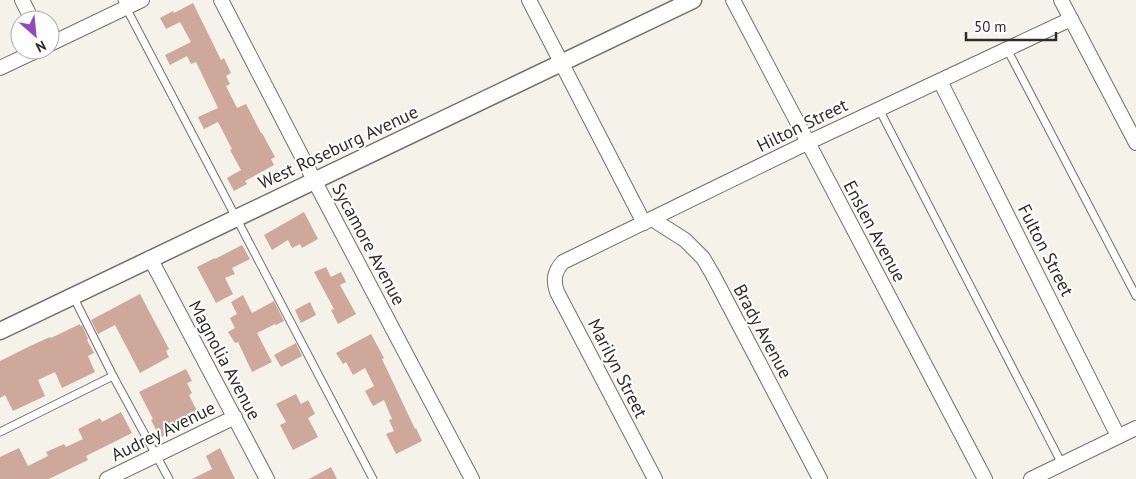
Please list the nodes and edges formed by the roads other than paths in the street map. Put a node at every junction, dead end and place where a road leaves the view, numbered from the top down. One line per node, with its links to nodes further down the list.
1 (142, 0): 7 (street)
2 (221, 0): 18 (street, Sycamore Avenue)
3 (529, 0): 12 (street, Brady Avenue)
4 (693, 0): 12 (street, West Roseburg Avenue)
5 (733, 0): 16 (street, Enslen Avenue)
6 (1061, 0): 8 (street)
7 (124, 4): 9 (street); 19 (lane)
8 (1071, 18): 10 (street, Hilton Street); 17 (street)
9 (60, 39)
10 (1007, 49): 14 (street, Hilton Street); 24 (lane)
11 (17, 60): 13 (street)
12 (561, 63): 18 (street, West Roseburg Avenue); 20 (street, Brady Avenue)
13 (0, 68)
14 (940, 81): 15 (street, Hilton Street); 30 (street, Fulton Street)
15 (879, 110): 16 (street, Hilton Street); 32 (lane)
16 (808, 143): 20 (street, Hilton Street); 40 (street, Enslen Avenue)
17 (1136, 143)
18 (314, 180): 19 (street, West Roseburg Avenue); 37 (street, Sycamore Avenue)
19 (236, 218): 21 (street, West Roseburg Avenue); 36 (lane)
20 (648, 221): 22 (street, Hilton Street); 39 (street, Brady Avenue)
21 (150, 258): 23 (street, West Roseburg Avenue); 27 (street, Magnolia Avenue)
22 (556, 273): 38 (street, Marilyn Street)
23 (72, 296): 25 (street, West Roseburg Avenue); 26 (lane)
24 (1136, 296)
25 (0, 331)
26 (113, 376): 29 (lane); 31 (lane)
27 (235, 418): 31 (street, Audrey Avenue); 35 (street, Magnolia Avenue)
28 (1136, 428): 30 (street)
29 (0, 432)
30 (1118, 436): 32 (street)
31 (156, 455): 33 (street, Audrey Avenue); 34 (lane)
32 (1062, 464): 41 (street)
33 (107, 479)
34 (169, 479)
35 (268, 479)
36 (373, 479)
37 (472, 479)
38 (655, 479)
39 (820, 479)
40 (985, 479)
41 (1031, 479)

